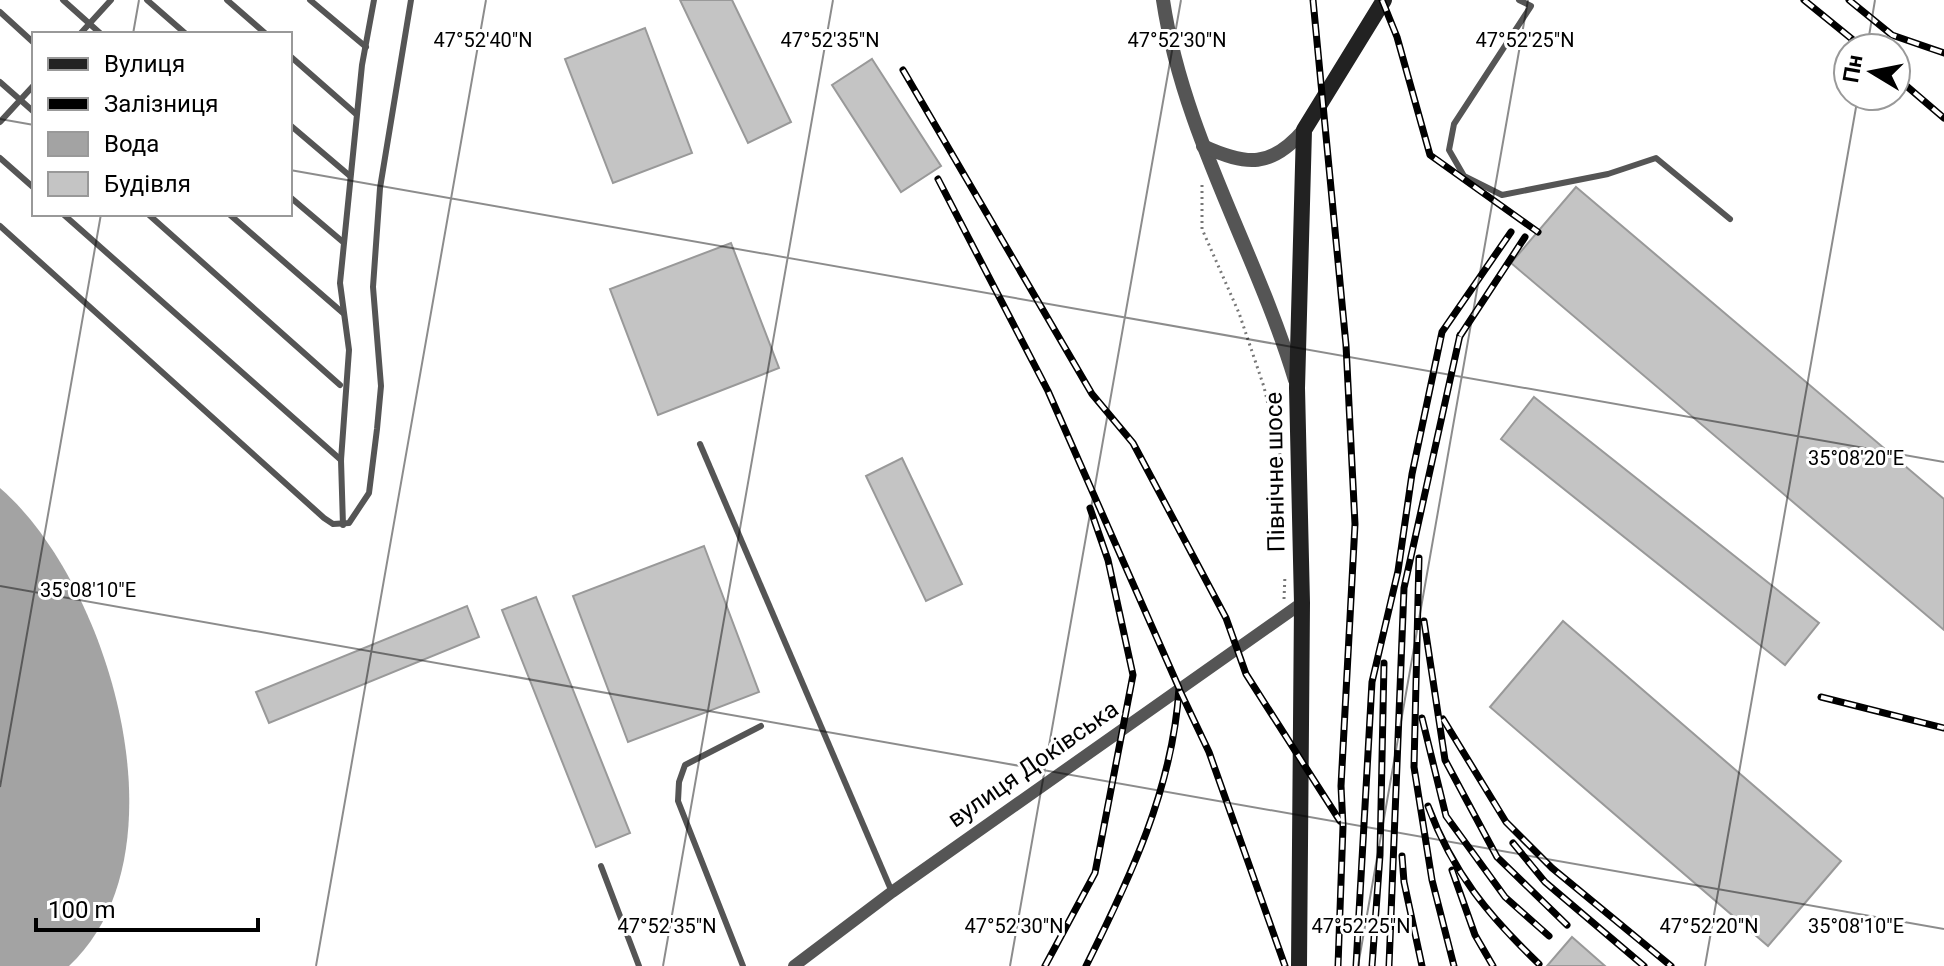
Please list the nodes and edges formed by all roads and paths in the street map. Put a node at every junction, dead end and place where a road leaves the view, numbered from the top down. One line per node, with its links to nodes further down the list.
1 (63, 0): 12 (lane)
2 (111, 0): 12 (lane)
3 (147, 0): 15 (lane)
4 (227, 0): 16 (lane)
5 (310, 0): 18 (lane)
6 (374, 0): 18 (lane)
7 (411, 0): 46 (lane)
8 (1163, 0): 28 (street)
9 (1384, 0): 27 (main road)
10 (1519, 0): 37 (lane)
11 (0, 12): 17 (lane)
12 (89, 24): 13 (lane); 14 (lane)
13 (82, 32)
14 (99, 32)
15 (184, 32)
16 (264, 32)
17 (32, 41)
18 (366, 47): 24 (lane)
19 (292, 58): 24 (lane)
20 (0, 82): 22 (lane)
21 (32, 87): 22 (lane)
22 (20, 100): 23 (lane); 25 (lane)
23 (32, 110)
24 (357, 115): 30 (lane)
25 (0, 122)
26 (292, 127): 30 (lane)
27 (1304, 130): 28 (street); 42 (main road, Північне шосе)
28 (1203, 146): 42 (street)
29 (0, 158): 32 (lane)
30 (350, 176): 39 (lane)
31 (1202, 182): 45 (path)
32 (32, 186)
33 (292, 199): 39 (lane)
34 (65, 216): 44 (lane)
35 (150, 216): 41 (lane)
36 (231, 216): 40 (lane)
37 (1730, 219)
38 (0, 226): 46 (lane)
39 (343, 242): 40 (lane)
40 (343, 313): 44 (lane)
41 (340, 385)
42 (1297, 388): 47 (main road, Північне шосе)
43 (700, 444): 50 (lane)
44 (341, 460): 46 (lane)
45 (1283, 467)
46 (343, 525)
47 (1302, 603): 50 (street, вулиця Доківська); 54 (main road, Північне шосе)
48 (761, 726): 52 (lane)
49 (601, 866): 51 (lane)
50 (892, 892): 53 (street, вулиця Доківська)
51 (639, 966)
52 (743, 966)
53 (794, 966)
54 (1299, 966)

